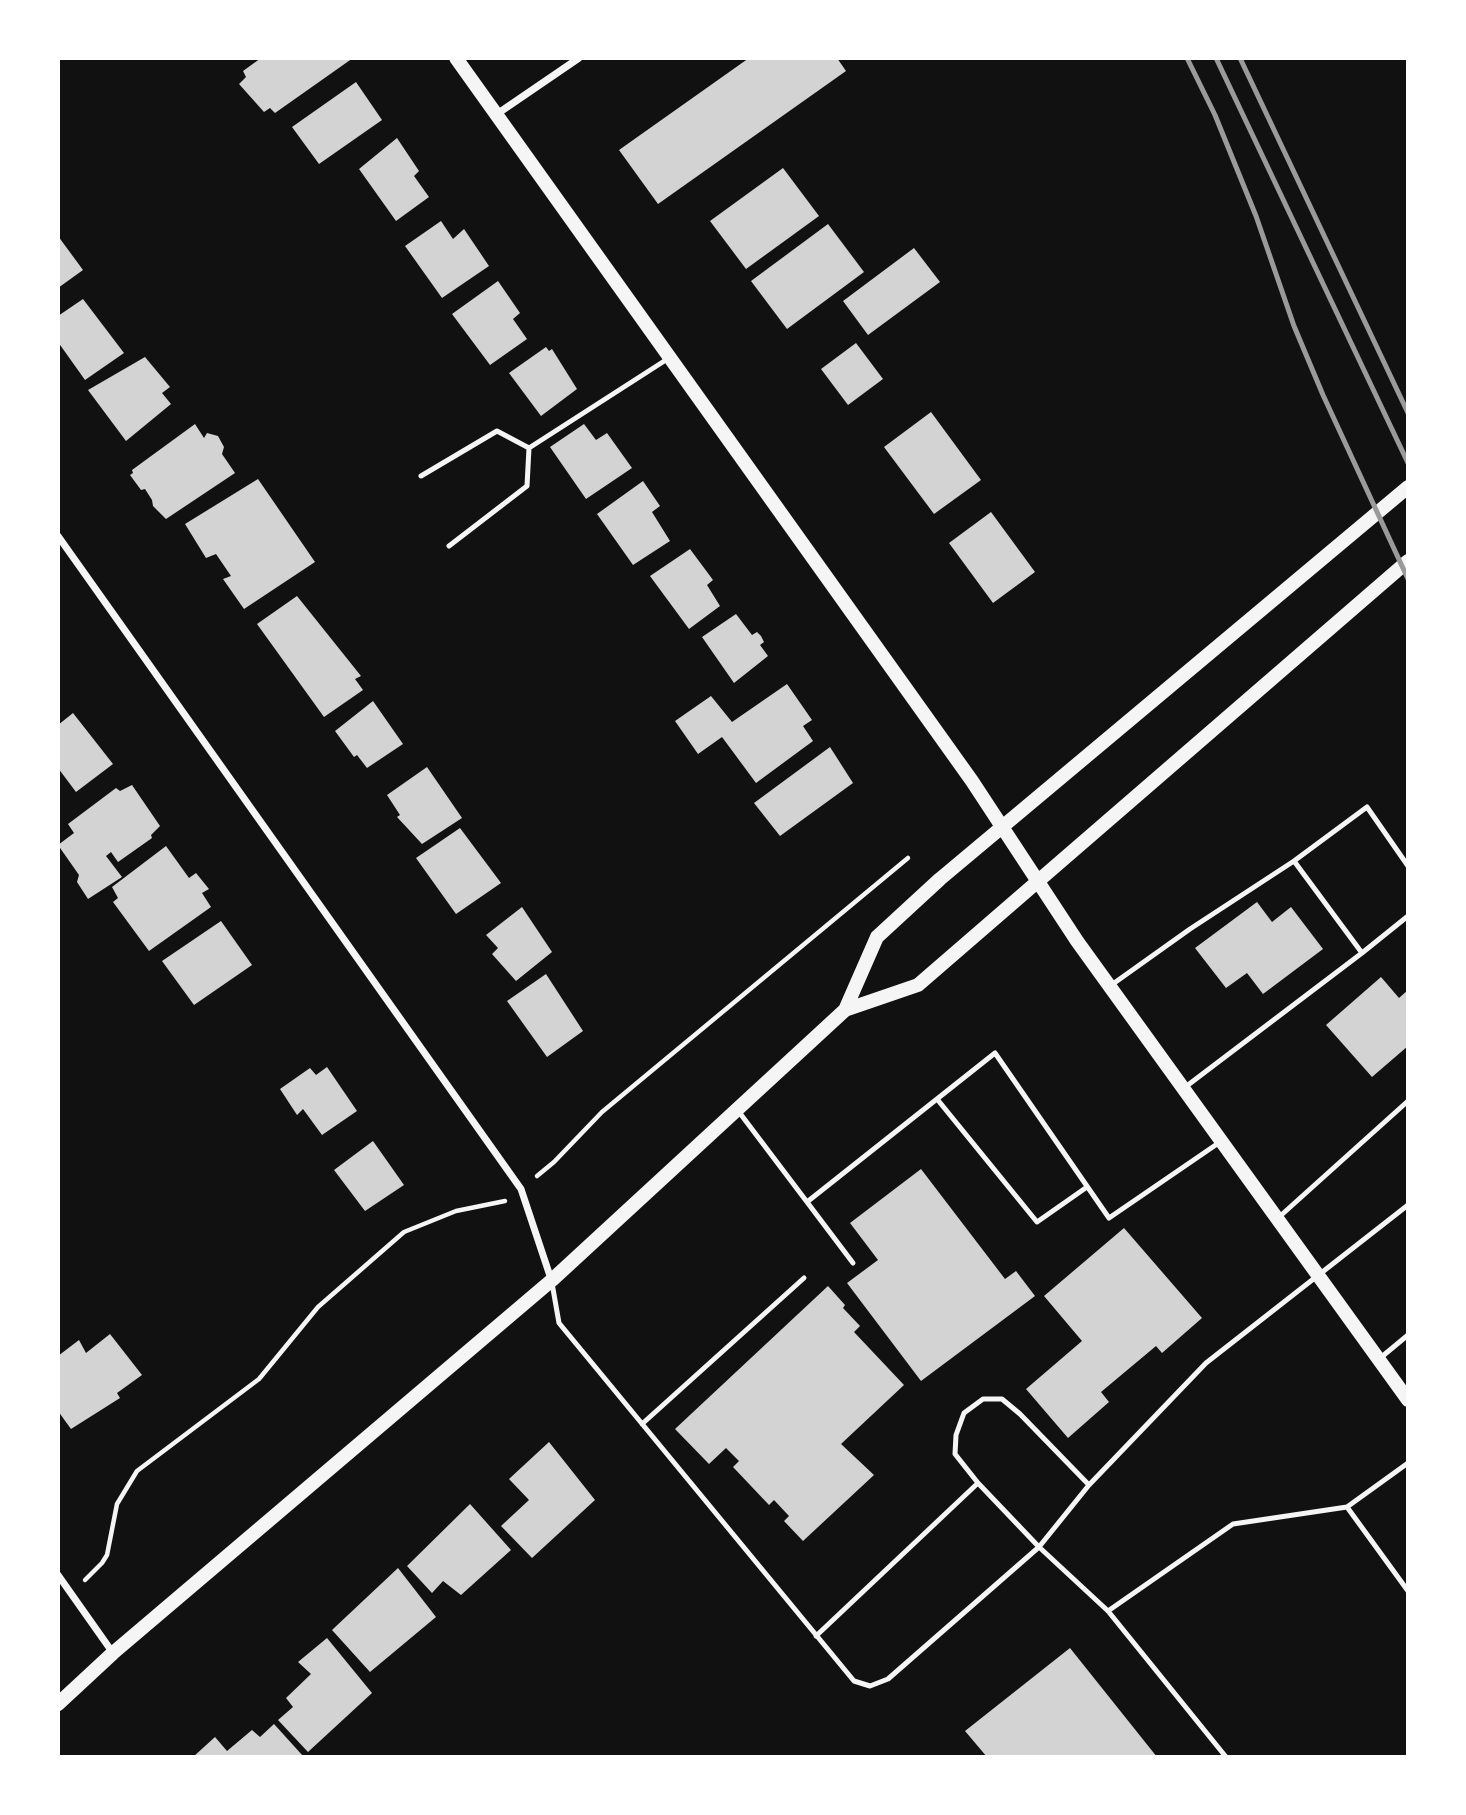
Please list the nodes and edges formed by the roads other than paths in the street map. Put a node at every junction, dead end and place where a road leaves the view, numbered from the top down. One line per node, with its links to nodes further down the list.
1 (456, 58): 3 (main road)
2 (579, 58): 3 (street)
3 (497, 114): 4 (main road)
4 (669, 358): 5 (lane); 11 (main road)
5 (529, 448): 6 (lane); 9 (lane)
6 (421, 476)
7 (1408, 487): 11 (main road)
8 (58, 536): 31 (street)
9 (449, 546)
10 (1408, 561): 14 (main road)
11 (1002, 827): 14 (main road); 18 (main road)
12 (1294, 861): 13 (lane); 16 (lane); 17 (lane)
13 (1408, 866)
14 (1037, 880): 17 (main road); 18 (main road)
15 (1408, 916): 16 (lane)
16 (1362, 953): 19 (lane)
17 (1110, 986): 19 (main road)
18 (845, 1010): 22 (main road)
19 (1184, 1088): 23 (main road)
20 (937, 1099): 24 (lane); 24 (lane); 25 (lane)
21 (1408, 1101): 27 (lane)
22 (737, 1109): 25 (lane); 31 (main road)
23 (1222, 1140): 24 (lane); 27 (main road)
24 (1087, 1187)
25 (807, 1202): 28 (lane)
26 (1408, 1205): 29 (lane)
27 (1278, 1218): 29 (main road)
28 (853, 1263)
29 (1318, 1276): 33 (main road); 38 (lane)
30 (804, 1278): 35 (lane)
31 (552, 1280): 35 (lane); 45 (main road)
32 (1408, 1335): 33 (lane)
33 (1378, 1359): 34 (main road)
34 (1408, 1400)
35 (642, 1424): 44 (lane)
36 (1408, 1463): 39 (lane)
37 (978, 1483): 38 (lane); 40 (lane); 44 (lane)
38 (1089, 1485): 40 (lane)
39 (1347, 1507): 42 (lane); 43 (lane)
40 (1039, 1547): 43 (lane); 44 (lane)
41 (58, 1575): 45 (street)
42 (1408, 1591)
43 (1108, 1611): 47 (lane)
44 (816, 1636)
45 (113, 1653): 46 (main road)
46 (58, 1703)
47 (1226, 1757)

